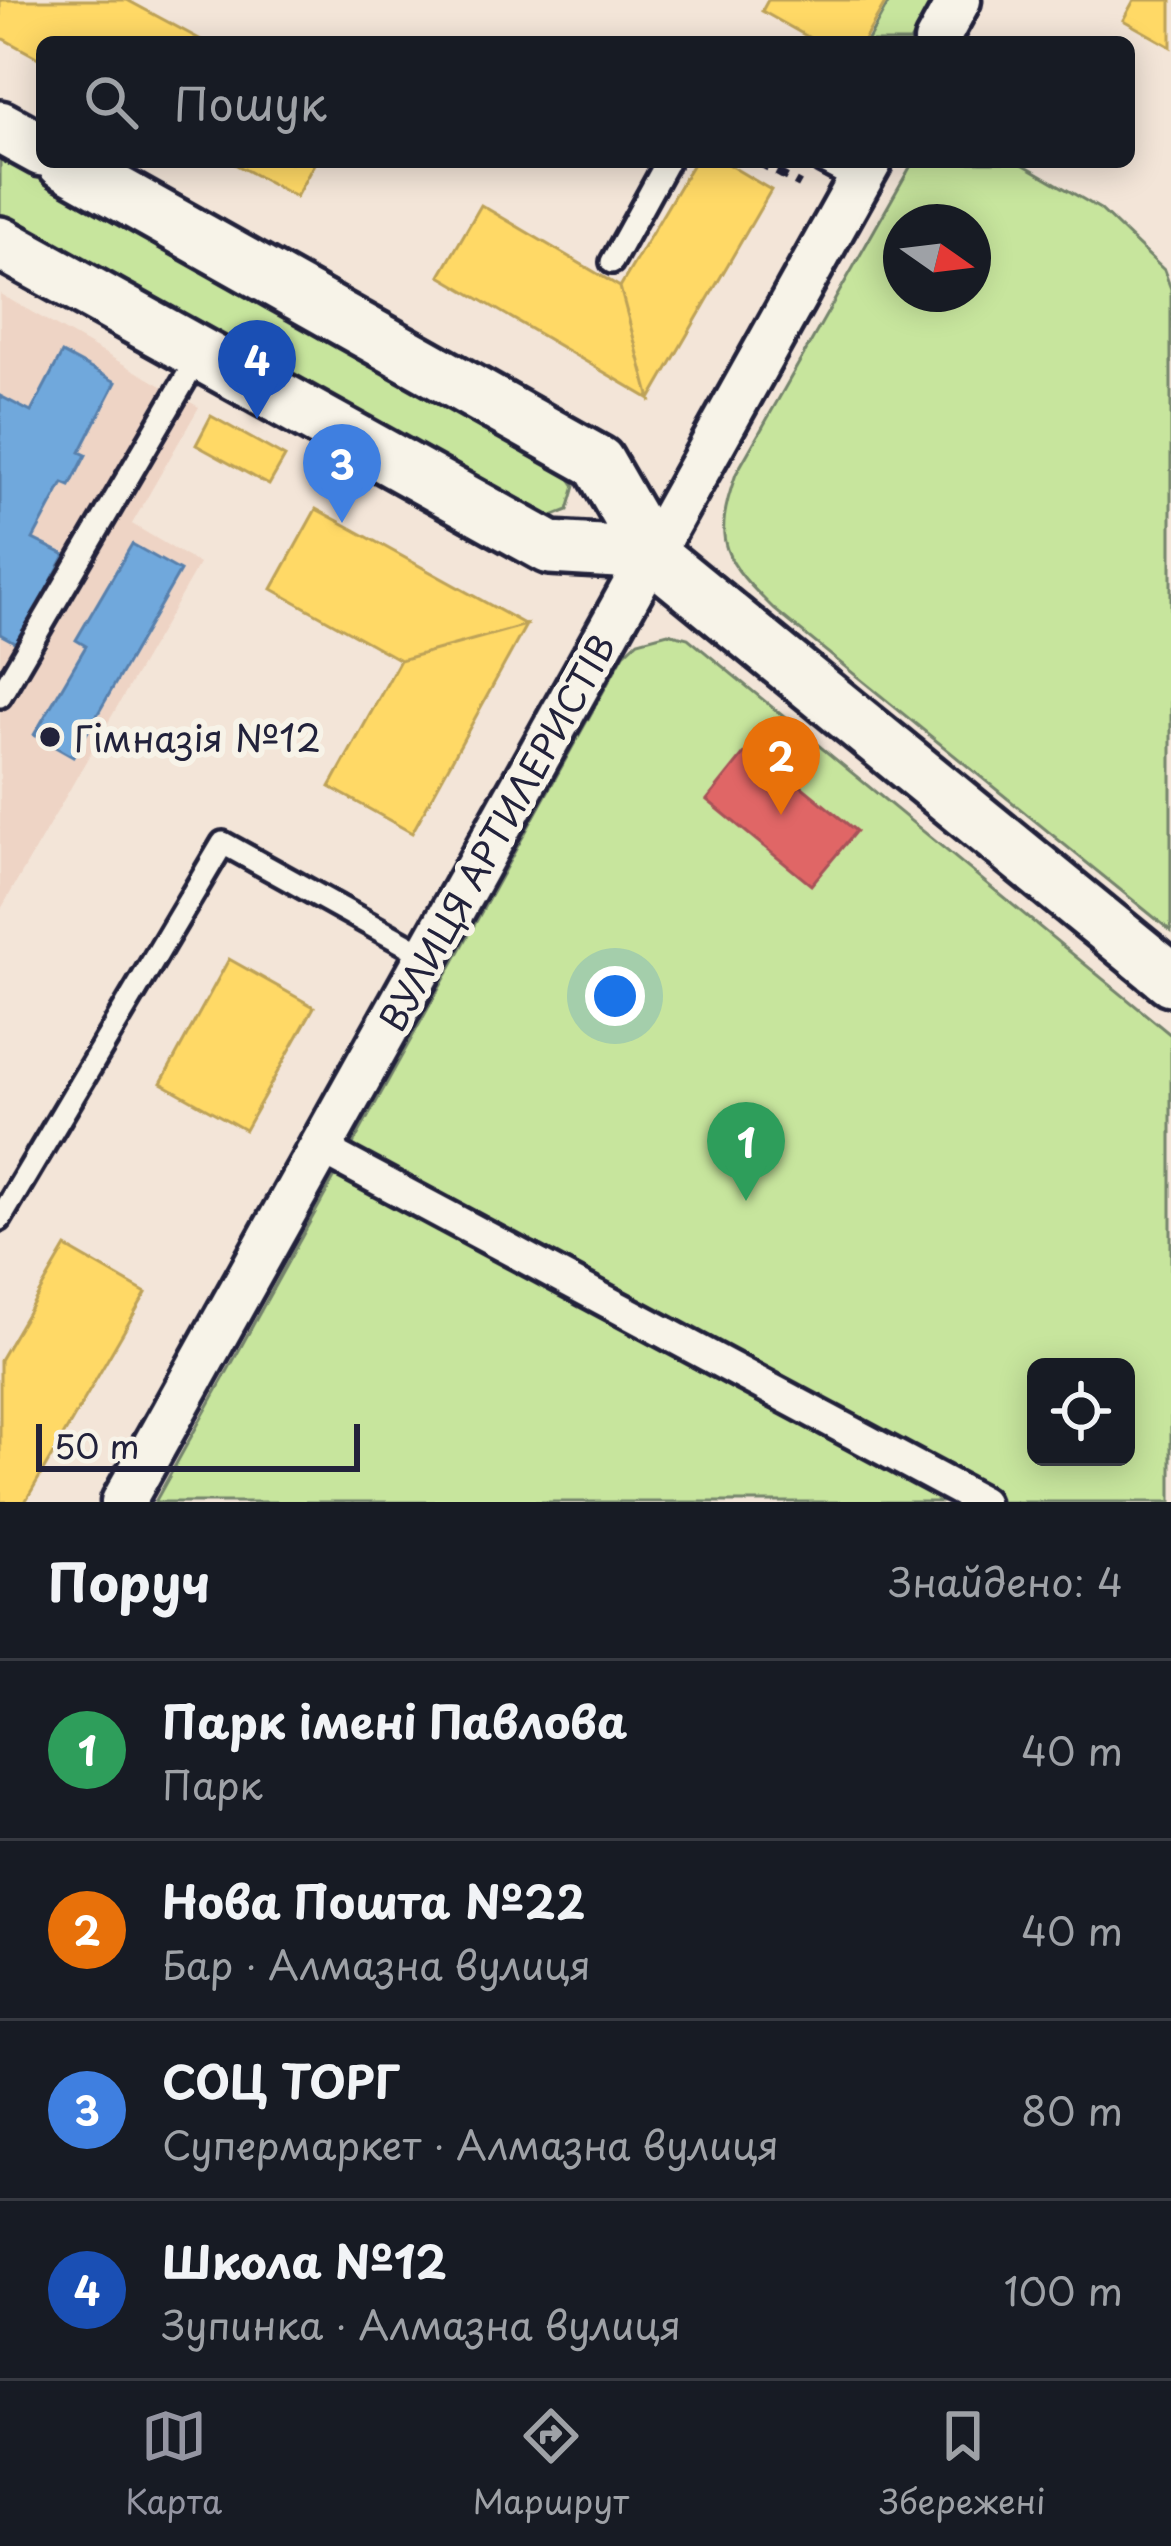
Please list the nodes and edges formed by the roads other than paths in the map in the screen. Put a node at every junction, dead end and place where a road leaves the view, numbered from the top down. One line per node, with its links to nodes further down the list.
1 (959, 0): 2 (street)
2 (939, 36)
3 (0, 127): 4 (street)
4 (36, 147)
5 (74, 168): 11 (street)
6 (664, 168): 9 (lane)
7 (850, 168): 11 (street, ВУЛИЦЯ АРТИЛЕРИСТІВ)
8 (0, 243): 10 (street)
9 (612, 262)
10 (200, 354): 11 (street); 12 (lane)
11 (651, 554): 13 (street, ВУЛИЦЯ АРТИЛЕРИСТІВ); 14 (street)
12 (0, 696)
13 (427, 956): 15 (street, ВУЛИЦЯ АРТИЛЕРИСТІВ); 16 (lane)
14 (1171, 979)
15 (320, 1148): 17 (street, ВУЛИЦЯ АРТИЛЕРИСТІВ); 18 (street)
16 (0, 1219)
17 (123, 1502)
18 (982, 1502)

